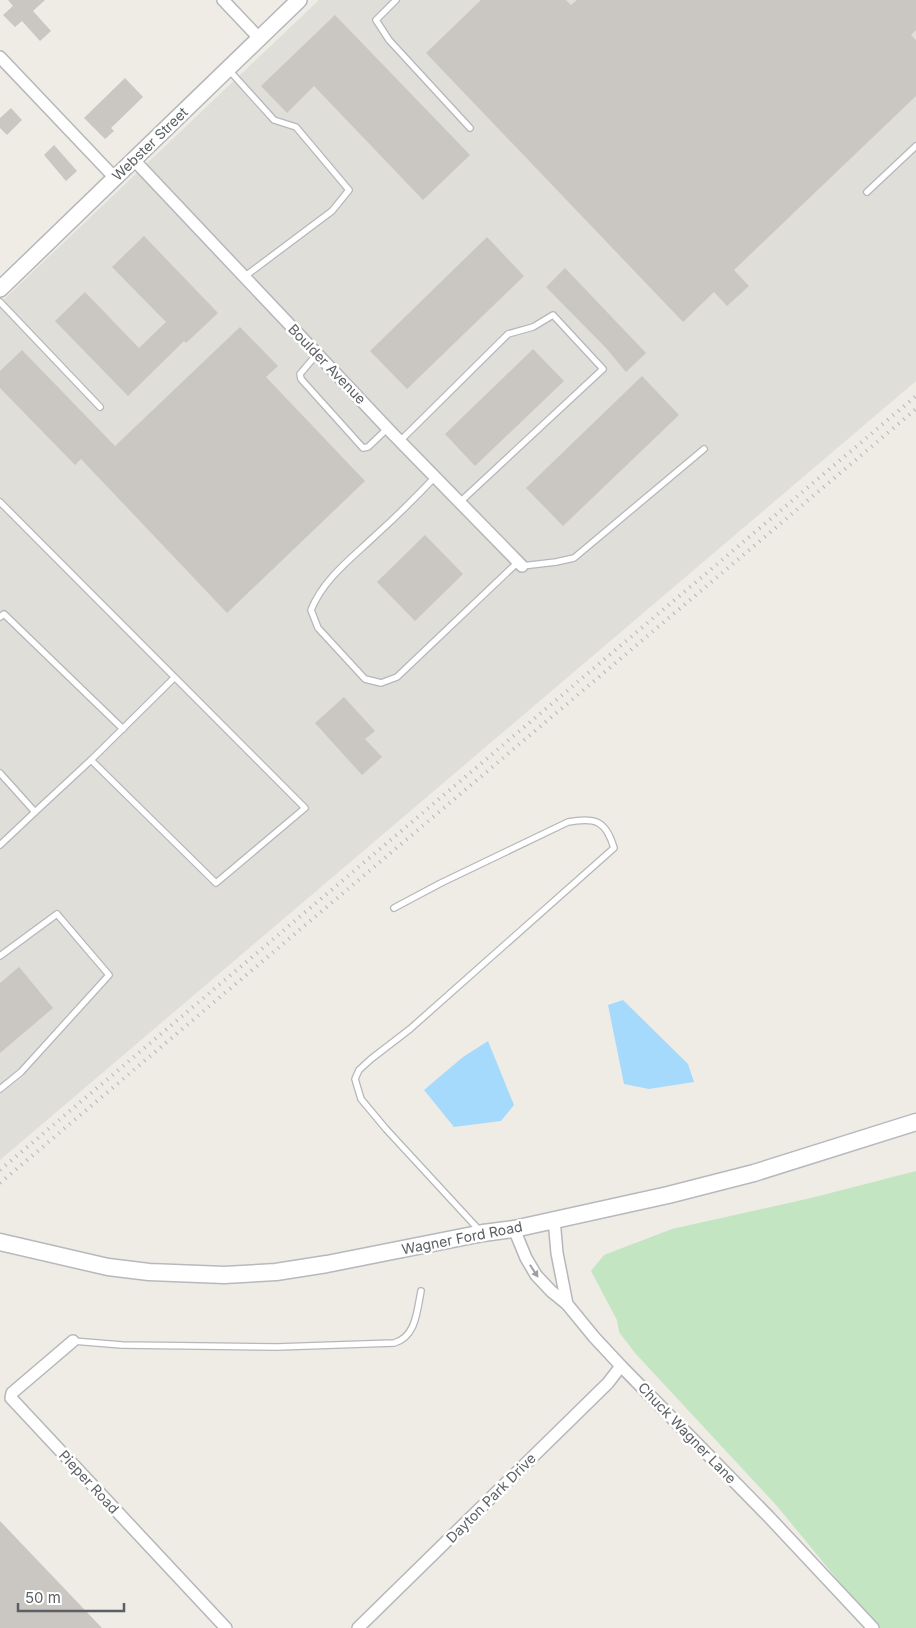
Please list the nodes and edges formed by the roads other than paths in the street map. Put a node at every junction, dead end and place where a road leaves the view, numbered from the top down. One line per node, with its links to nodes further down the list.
1 (223, 0): 4 (street)
2 (299, 0): 4 (street, Webster Street)
3 (396, 0): 7 (lane)
4 (259, 38): 6 (street, Webster Street)
5 (0, 57): 10 (street)
6 (228, 68): 9 (street, Webster Street); 12 (lane)
7 (470, 128)
8 (916, 146): 11 (lane)
9 (134, 160): 10 (street, Webster Street); 12 (street, Boulder Avenue)
10 (115, 178): 13 (street, Webster Street)
11 (867, 192)
12 (244, 277): 15 (street, Boulder Avenue)
13 (0, 288)
14 (0, 302): 16 (lane)
15 (317, 354): 17 (street, Boulder Avenue); 17 (lane)
16 (100, 406)
17 (388, 428): 18 (street, Boulder Avenue)
18 (400, 441): 20 (street, Boulder Avenue); 22 (lane)
19 (704, 449): 23 (lane)
20 (435, 477): 22 (street, Boulder Avenue); 23 (lane)
21 (0, 502): 25 (lane)
22 (460, 502): 23 (street, Boulder Avenue)
23 (520, 564)
24 (0, 617): 26 (lane)
25 (174, 678): 26 (lane); 27 (lane)
26 (123, 729): 27 (lane)
27 (91, 760): 29 (lane)
28 (0, 773): 29 (lane)
29 (36, 812): 30 (lane)
30 (0, 845)
31 (394, 908): 37 (lane)
32 (0, 956): 33 (lane)
33 (0, 1089)
34 (916, 1122): 35 (main road, Wagner Ford Road)
35 (554, 1219): 36 (main road, Wagner Ford Road); 40 (street)
36 (514, 1229): 37 (main road, Wagner Ford Road); 40 (street, Chuck Wagner Lane, one-way to 40)
37 (483, 1233): 38 (main road, Wagner Ford Road)
38 (5, 1244)
39 (421, 1291): 41 (lane)
40 (567, 1304): 42 (street, Chuck Wagner Lane)
41 (73, 1341): 43 (street, Pieper Road)
42 (622, 1366): 44 (street, Dayton Park Drive); 45 (street, Chuck Wagner Lane)
43 (226, 1628)
44 (358, 1628)
45 (873, 1628)

